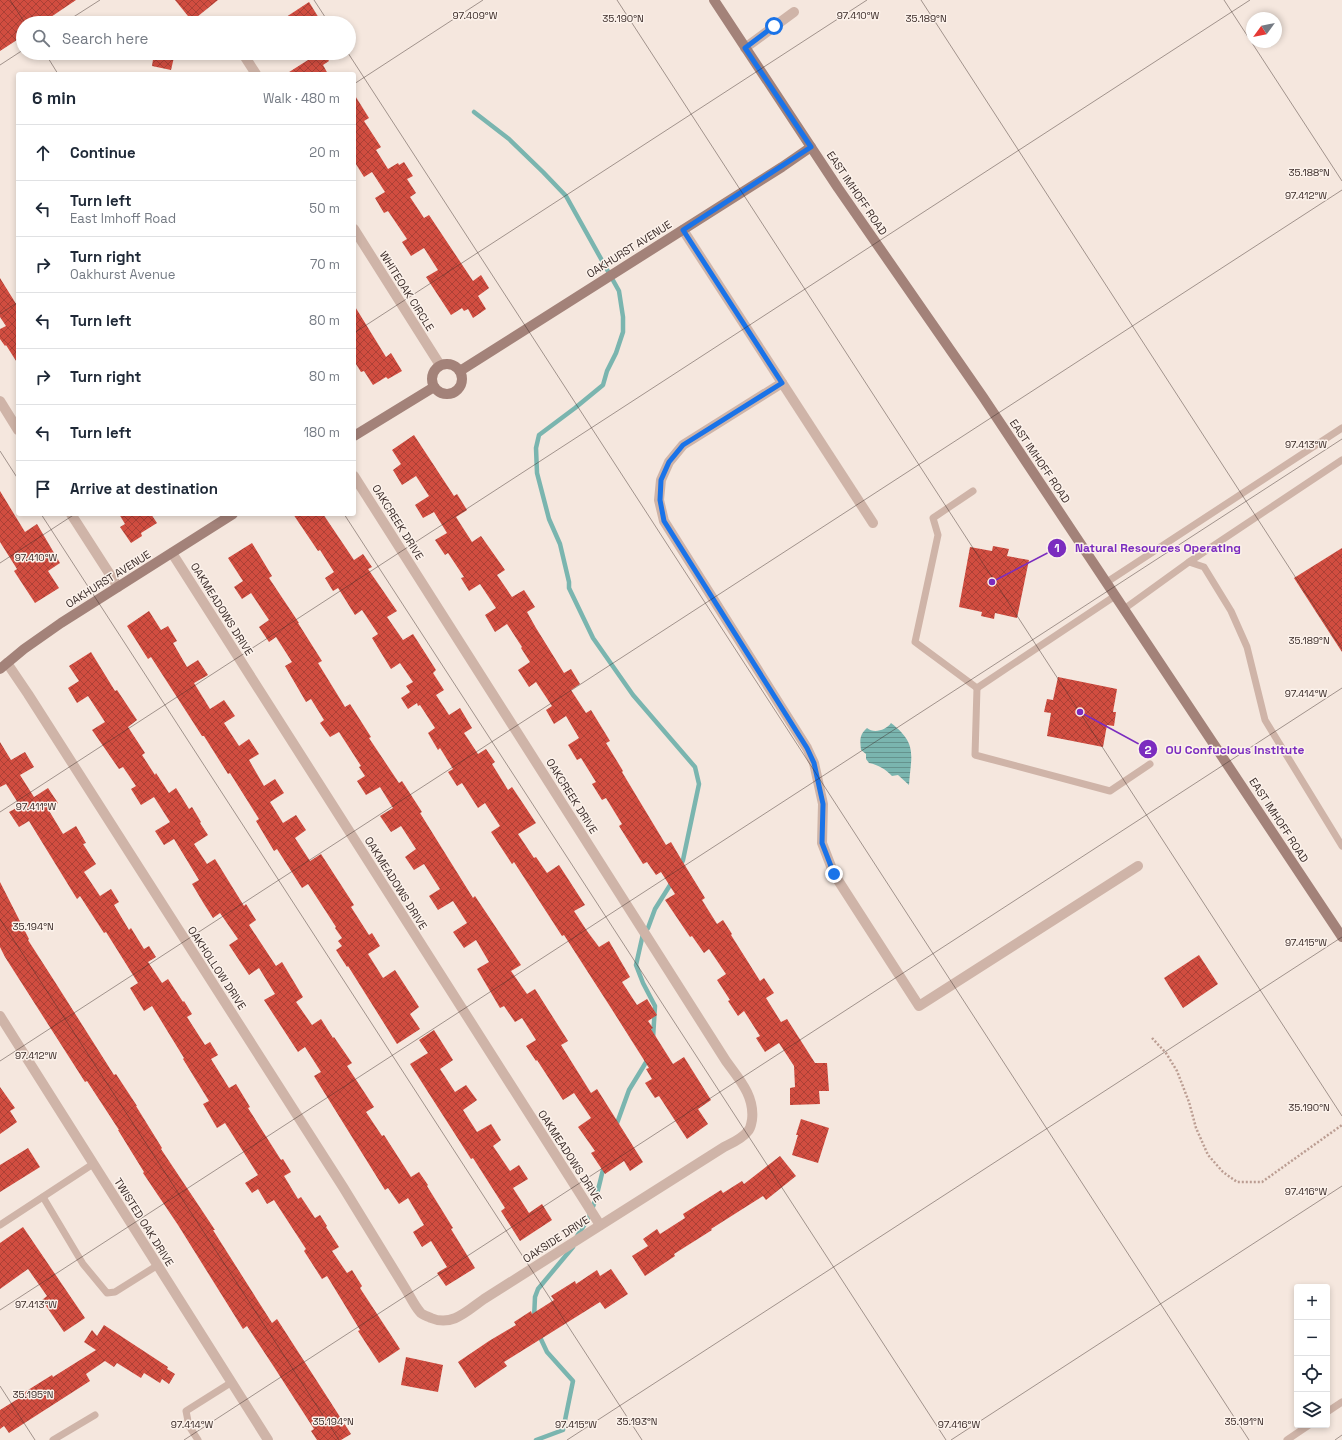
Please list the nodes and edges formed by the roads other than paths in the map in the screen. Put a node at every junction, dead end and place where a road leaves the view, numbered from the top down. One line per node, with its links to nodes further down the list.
1 (714, 0): 3 (main road, EAST IMHOFF ROAD)
2 (794, 12): 3 (street)
3 (745, 48): 6 (main road, EAST IMHOFF ROAD)
4 (247, 60): 5 (street)
5 (255, 72)
6 (811, 147): 7 (main road, OAKHURST AVENUE); 25 (main road, EAST IMHOFF ROAD)
7 (683, 230): 10 (main road, OAKHURST AVENUE); 11 (street)
8 (356, 232): 9 (street, WHITEOAK CIRCLE)
9 (440, 365): 10 (main road); 12 (main road)
10 (460, 371): 12 (main road)
11 (782, 383): 22 (street); 33 (street)
12 (434, 387): 16 (main road)
13 (0, 401): 14 (street)
14 (16, 427)
15 (1342, 428): 25 (lane)
16 (356, 435)
17 (1342, 460): 24 (lane)
18 (356, 479): 36 (street, OAKCREEK DRIVE)
19 (973, 491): 30 (lane)
20 (72, 516): 26 (street)
21 (230, 516): 23 (main road, OAKHURST AVENUE)
22 (873, 523)
23 (172, 553): 26 (main road, OAKHURST AVENUE); 40 (street, OAKMEADOWS DRIVE)
24 (1189, 562): 28 (lane); 32 (lane)
25 (1107, 582): 27 (main road, EAST IMHOFF ROAD)
26 (118, 587): 29 (main road, OAKHURST AVENUE)
27 (1115, 596): 28 (main road, EAST IMHOFF ROAD); 30 (lane)
28 (1124, 609): 34 (main road, EAST IMHOFF ROAD)
29 (4, 666): 42 (street, OAKHOLLOW DRIVE)
30 (977, 688): 31 (lane)
31 (1150, 764)
32 (1342, 846)
33 (1138, 866)
34 (1342, 937)
35 (2, 1023): 37 (street, TWISTED OAK DRIVE)
36 (747, 1132): 40 (street, OAKSIDE DRIVE)
37 (94, 1164): 38 (lane); 41 (street, TWISTED OAK DRIVE)
38 (43, 1197): 39 (lane); 41 (lane)
39 (0, 1225)
40 (597, 1225): 42 (street, OAKSIDE DRIVE)
41 (158, 1266): 43 (street, TWISTED OAK DRIVE)
42 (405, 1288)
43 (232, 1382): 49 (lane); 50 (street, TWISTED OAK DRIVE)
44 (1342, 1402): 45 (lane)
45 (1330, 1410)
46 (95, 1415): 48 (lane)
47 (1305, 1428): 51 (lane)
48 (53, 1440)
49 (198, 1440)
50 (268, 1440)
51 (1287, 1440)

